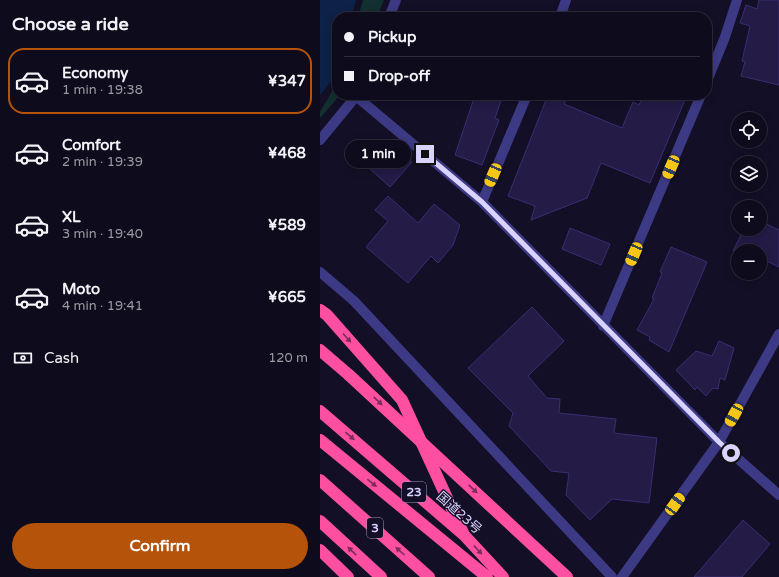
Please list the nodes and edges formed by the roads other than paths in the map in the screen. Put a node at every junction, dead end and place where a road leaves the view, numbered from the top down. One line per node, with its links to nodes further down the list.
1 (396, 0): 4 (street)
2 (566, 0): 5 (street)
3 (737, 0): 6 (street)
4 (391, 12)
5 (562, 12)
6 (712, 70)
7 (354, 100): 11 (street)
8 (362, 100): 12 (street)
9 (525, 100): 12 (street)
10 (699, 100): 15 (street)
11 (320, 140)
12 (482, 202): 15 (street)
13 (320, 272): 32 (street)
14 (320, 310): 24 (highway, one-way to 24)
15 (604, 326): 20 (street)
16 (779, 334): 20 (street)
17 (320, 350): 31 (highway, one-way to 31, bridge)
18 (320, 411): 24 (highway, 国道23号 / 23, one-way to 24)
19 (320, 440): 29 (highway, one-way to 29)
20 (719, 442): 22 (street); 33 (street)
21 (320, 480): 28 (highway, 3, one-way to 21)
22 (779, 495)
23 (320, 521): 27 (highway, one-way to 23)
24 (464, 535): 30 (highway, 国道23号 / 23, one-way to 30)
25 (320, 550): 26 (highway)
26 (348, 577)
27 (380, 577)
28 (429, 577)
29 (486, 577)
30 (503, 577)
31 (567, 577)
32 (612, 577)
33 (622, 577)

